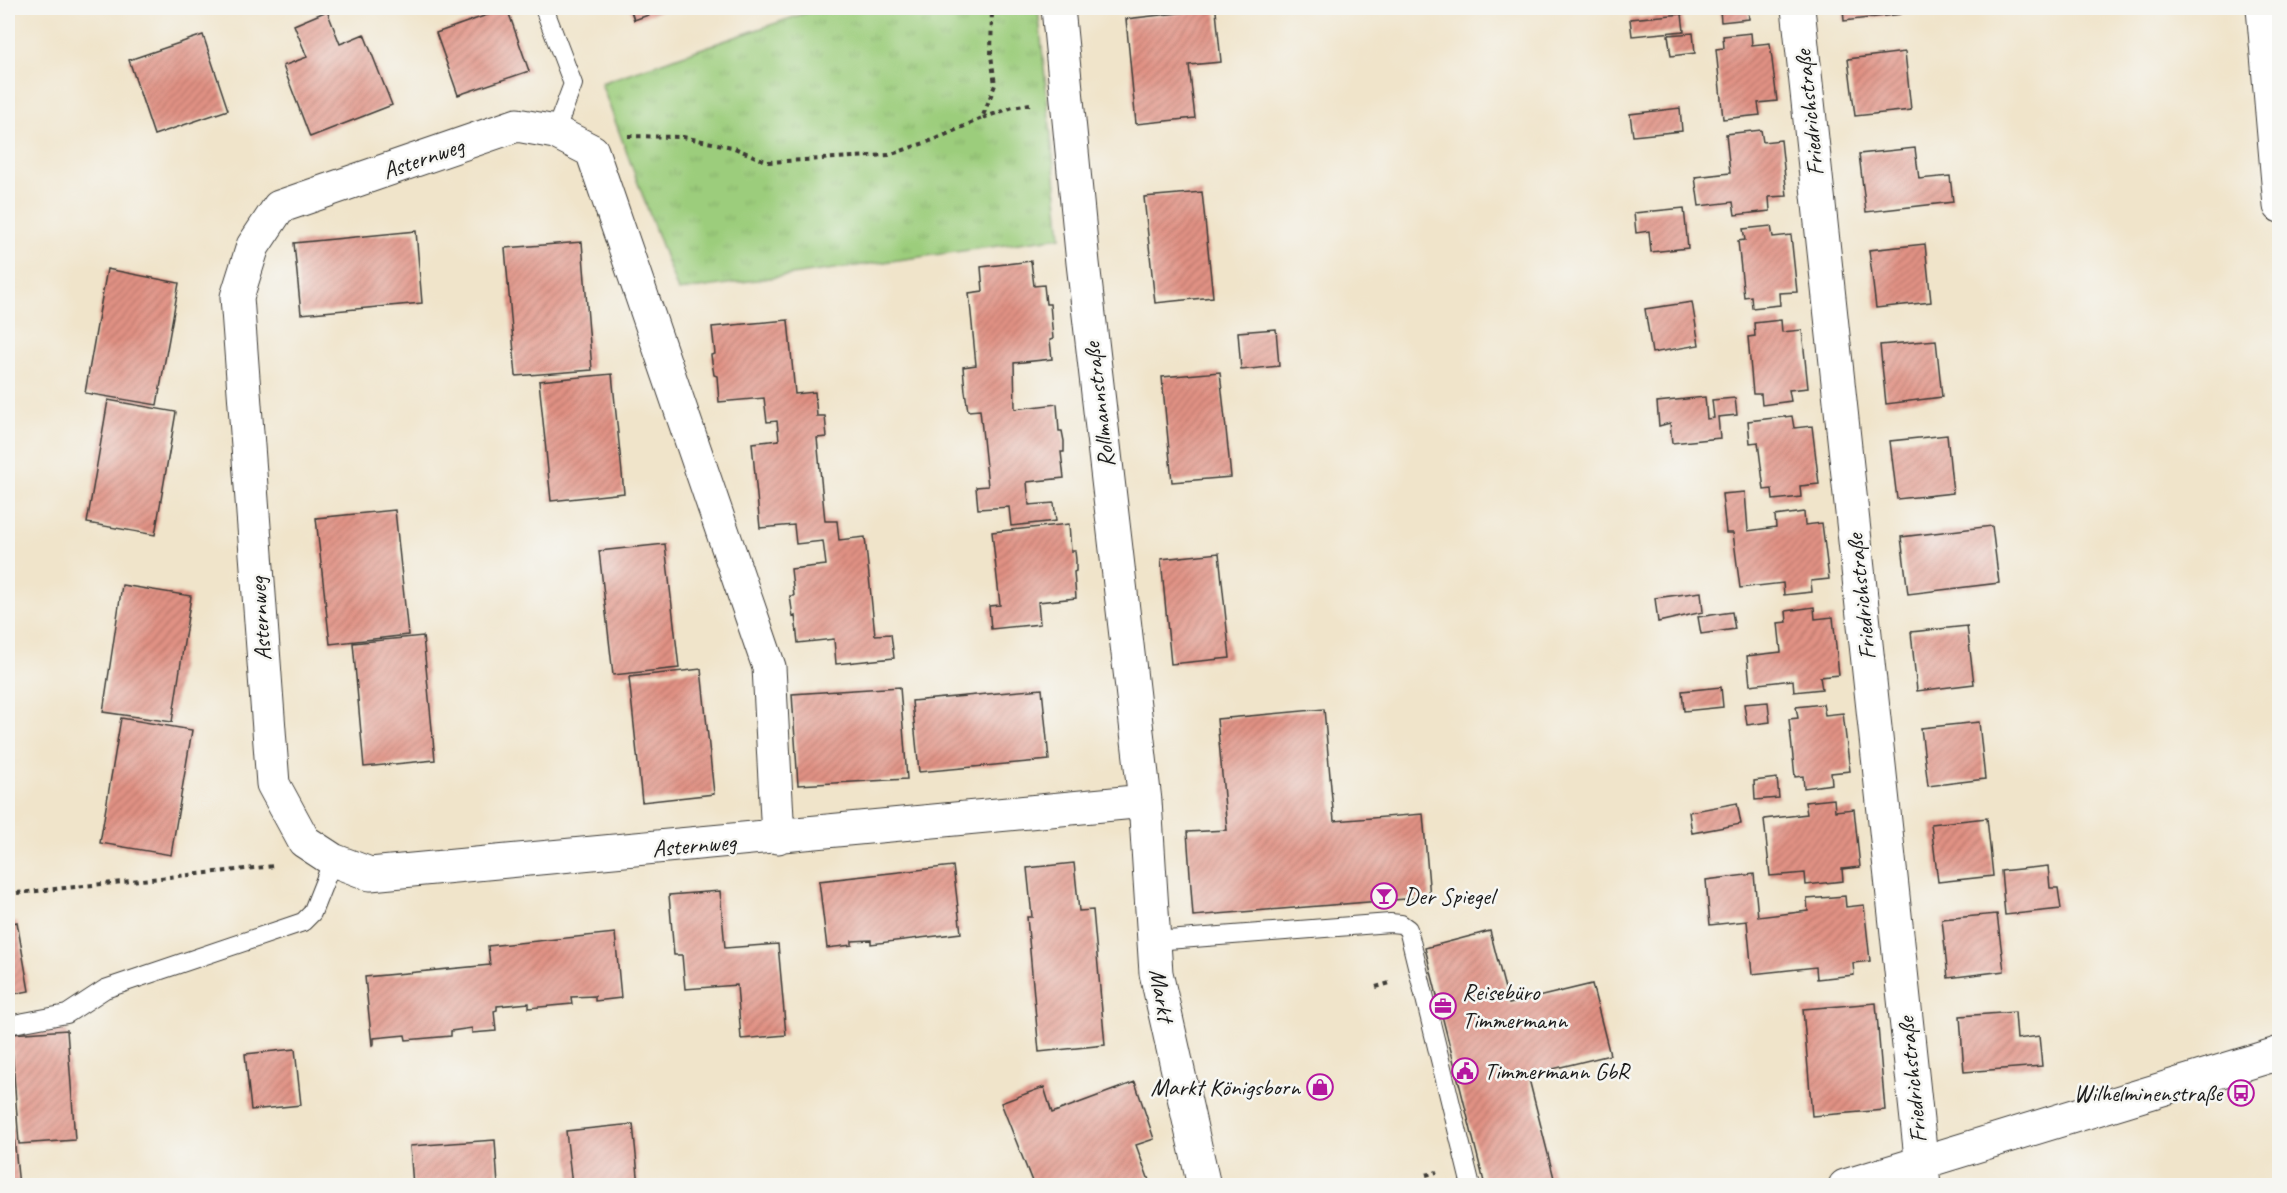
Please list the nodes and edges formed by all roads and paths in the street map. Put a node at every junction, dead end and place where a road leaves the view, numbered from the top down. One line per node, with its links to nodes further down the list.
1 (544, 8): 8 (lane)
2 (992, 8): 7 (path)
3 (1058, 8): 12 (street, Rollmannstraße)
4 (1798, 8): 20 (street, Friedrichstraße)
5 (2262, 8): 9 (street)
6 (1032, 104): 7 (path)
7 (982, 118): 10 (path)
8 (555, 132): 10 (street, Asternweg); 14 (street, Asternweg)
9 (2277, 136): 11 (street)
10 (592, 151): 13 (street)
11 (2280, 206)
12 (1145, 801): 13 (street, Asternweg); 17 (street, Markt)
13 (778, 837): 15 (street, Asternweg)
14 (304, 841): 15 (street, Asternweg); 16 (path)
15 (333, 860): 18 (lane)
16 (8, 894)
17 (1154, 941): 21 (street, Markt); 22 (lane)
18 (8, 1025)
19 (2280, 1053): 20 (street)
20 (1922, 1173): 23 (street)
21 (1204, 1185)
22 (1471, 1185)
23 (1845, 1185)

